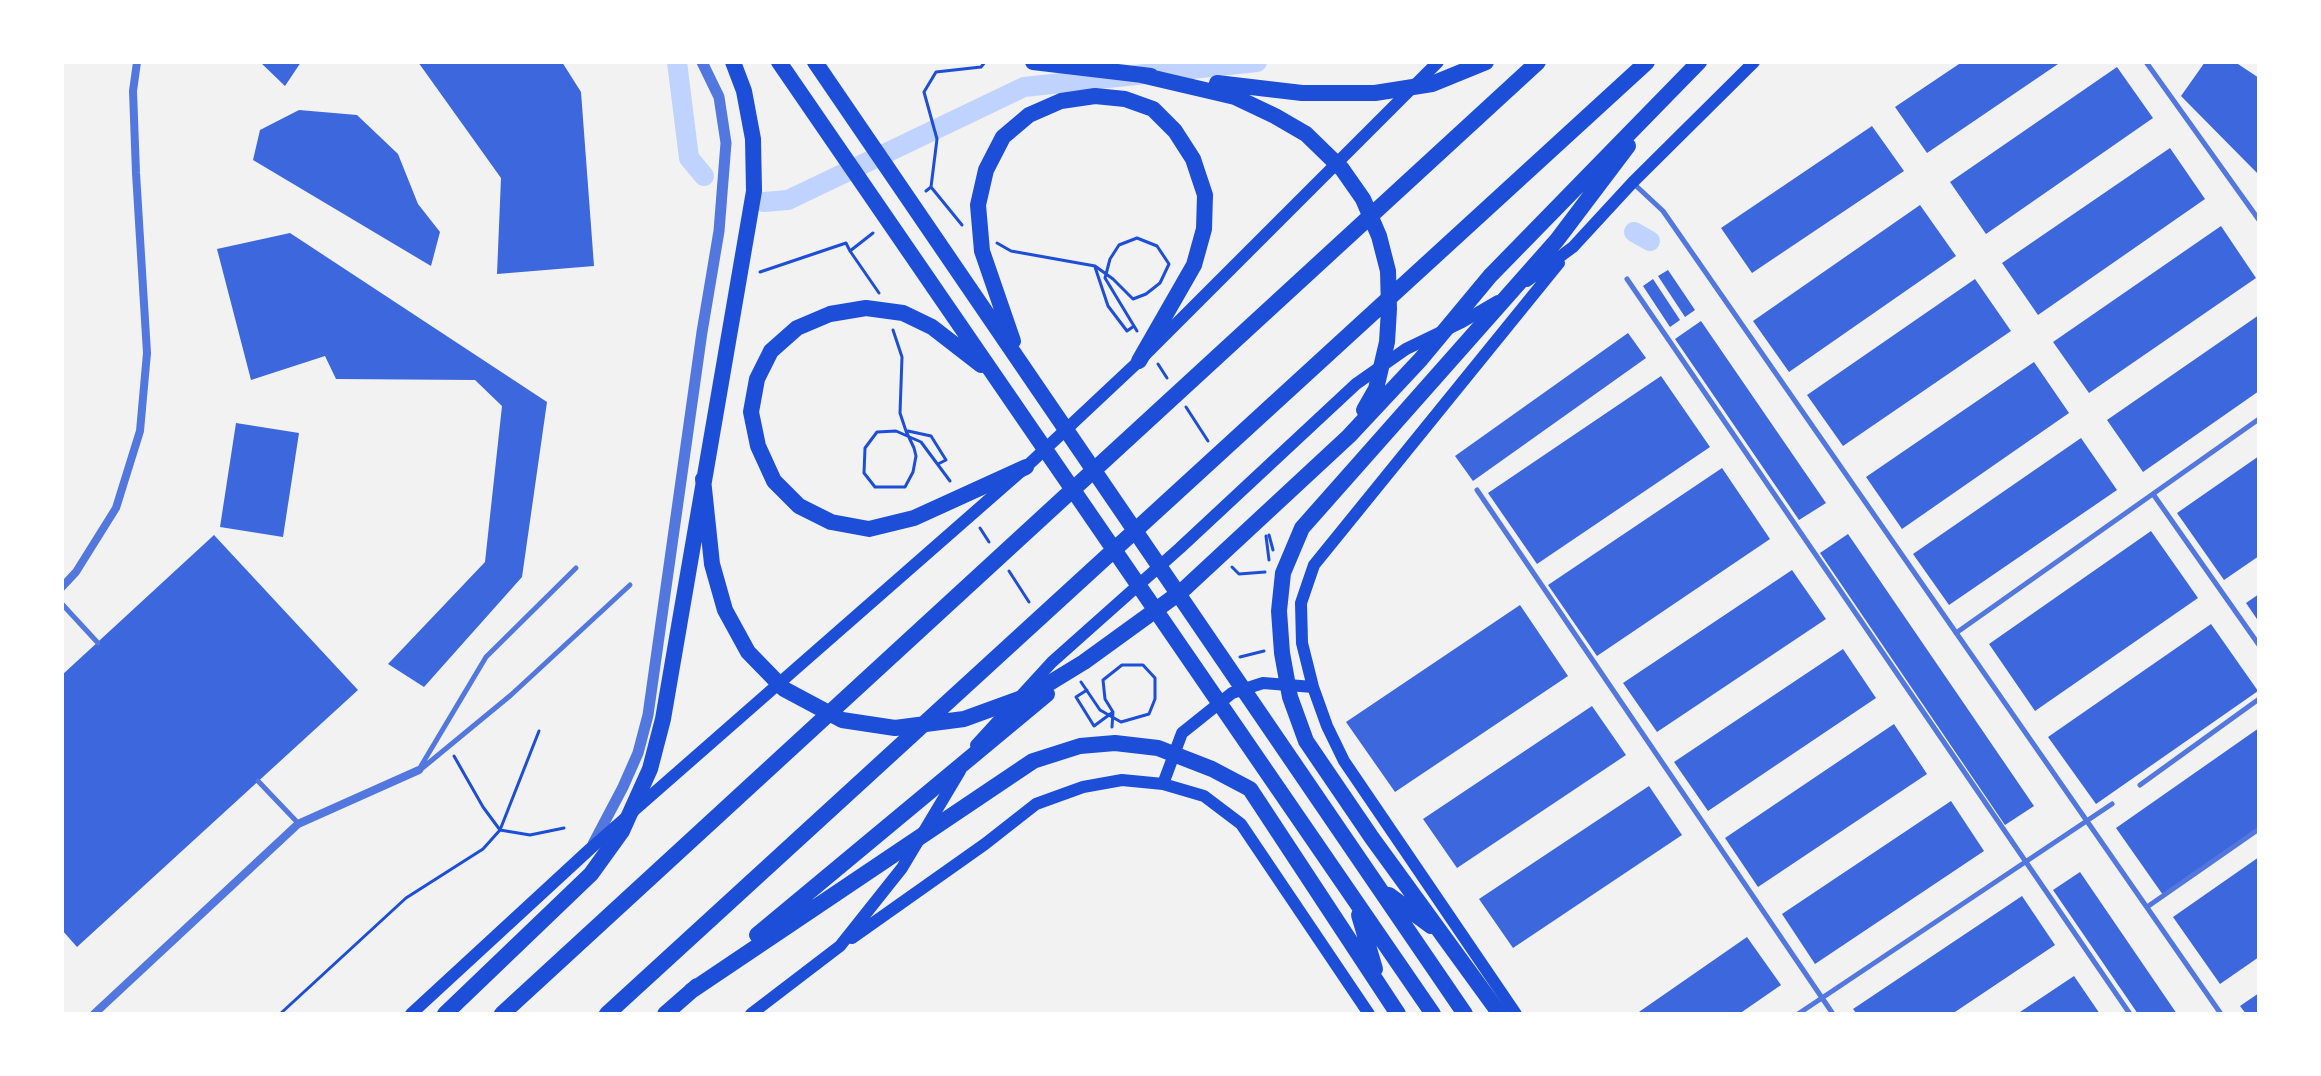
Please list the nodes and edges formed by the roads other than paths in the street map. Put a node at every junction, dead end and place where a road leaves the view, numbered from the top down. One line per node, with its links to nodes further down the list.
1 (137, 62): 31 (street)
2 (702, 62): 51 (street)
3 (733, 62): 26 (highway)
4 (779, 62): 22 (highway)
5 (815, 62): 21 (highway)
6 (1033, 62): 14 (highway)
7 (1438, 62): 20 (main road)
8 (1486, 62): 14 (highway)
9 (1538, 62): 64 (highway)
10 (1647, 62): 65 (highway)
11 (1699, 62): 15 (highway)
12 (1754, 62): 16 (main road)
13 (2146, 62): 17 (lane)
14 (1141, 75): 24 (highway)
15 (1669, 90): 24 (highway); 39 (highway)
16 (1633, 182): 18 (main road); 33 (lane)
17 (2259, 220)
18 (1573, 247): 37 (main road); 57 (main road)
19 (1627, 279): 52 (lane)
20 (1139, 361): 21 (highway); 25 (main road)
21 (1019, 362): 49 (highway)
22 (995, 376): 25 (highway); 50 (highway)
23 (2259, 419): 28 (lane)
24 (1349, 436): 36 (highway)
25 (1026, 467): 51 (main road)
26 (703, 479): 36 (highway); 63 (highway)
27 (1477, 490): 60 (lane)
28 (2153, 494): 33 (lane); 35 (lane)
29 (576, 568): 40 (lane)
30 (630, 585): 40 (lane)
31 (62, 587)
32 (62, 604): 34 (lane)
33 (1956, 633): 46 (lane)
34 (98, 643)
35 (2259, 645)
36 (1084, 662): 59 (highway)
37 (1313, 687): 42 (main road); 73 (main road)
38 (2259, 699): 43 (lane)
39 (1306, 741): 49 (highway); 56 (highway)
40 (419, 770): 47 (street)
41 (258, 781): 47 (lane)
42 (1163, 784): 57 (main road); 68 (main road)
43 (2140, 785)
44 (1250, 789): 50 (highway); 58 (highway); 59 (highway)
45 (2112, 804): 46 (lane)
46 (2087, 821): 52 (lane); 55 (lane)
47 (298, 824): 61 (street)
48 (2259, 829): 55 (lane)
49 (1341, 833): 53 (highway)
50 (1317, 845): 54 (highway)
51 (590, 849): 62 (main road)
52 (2025, 862): 60 (lane); 76 (lane)
53 (1378, 887): 56 (highway); 71 (highway)
54 (1354, 898): 58 (highway); 70 (highway)
55 (2147, 907): 77 (lane)
56 (1446, 937): 72 (highway)
57 (840, 946): 67 (main road)
58 (1379, 985): 69 (highway)
59 (691, 991): 66 (highway)
60 (1821, 997): 74 (lane); 75 (lane)
61 (94, 1014)
62 (411, 1014)
63 (445, 1014)
64 (502, 1014)
65 (607, 1014)
66 (665, 1014)
67 (751, 1014)
68 (1369, 1014)
69 (1398, 1014)
70 (1433, 1014)
71 (1465, 1014)
72 (1500, 1014)
73 (1516, 1014)
74 (1798, 1014)
75 (1833, 1014)
76 (2130, 1014)
77 (2221, 1014)

